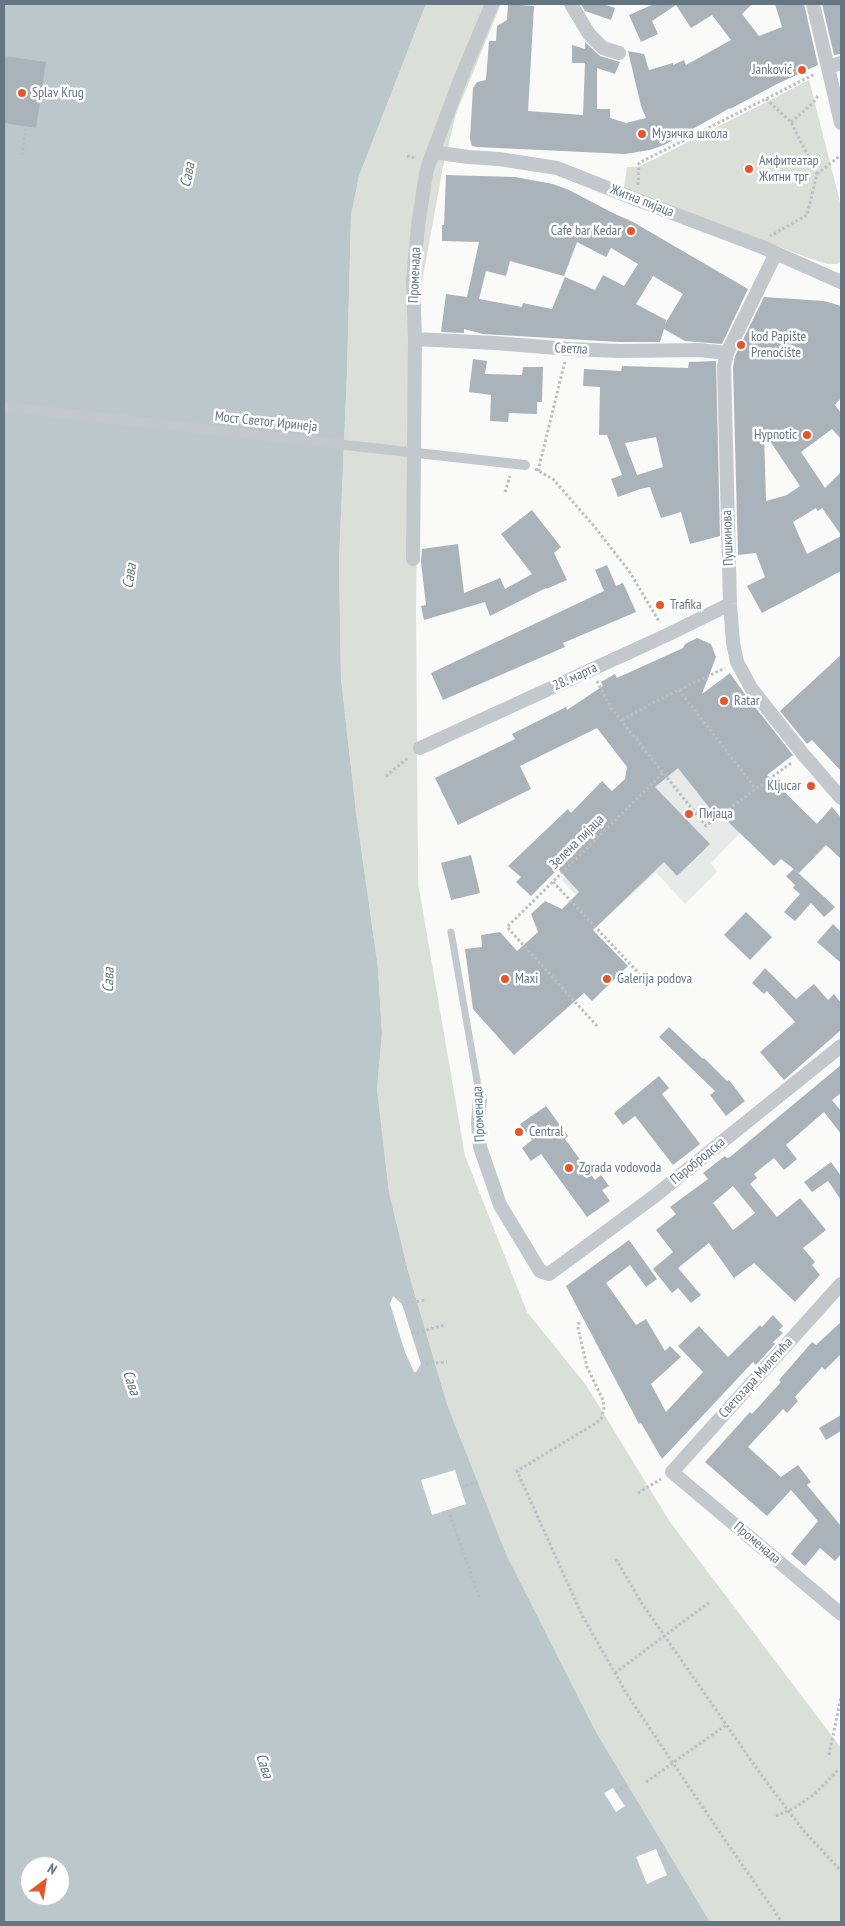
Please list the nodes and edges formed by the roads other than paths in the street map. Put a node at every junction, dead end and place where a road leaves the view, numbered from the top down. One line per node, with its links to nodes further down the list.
1 (492, 4): 7 (street, Променада)
2 (572, 4): 4 (street)
3 (813, 4): 5 (street)
4 (619, 53)
5 (835, 65): 6 (street)
6 (841, 123)
7 (434, 152): 8 (street, Житна пијаца); 10 (street, Променада)
8 (776, 253): 9 (street, Житна пијаца); 11 (street, Пушкинова)
9 (839, 279)
10 (416, 339): 11 (street, Светла); 14 (street, Променада)
11 (727, 353): 15 (street, Пушкинова)
12 (4, 407): 13 (street, Мост Светог Иринеја, bridge)
13 (525, 466)
14 (413, 559)
15 (730, 604): 16 (street, 28. марта); 17 (street, Пушкинова)
16 (420, 748)
17 (841, 798)
18 (451, 932): 20 (lane, Променада)
19 (841, 1046): 21 (street, Паробродска)
20 (480, 1098): 21 (street, Променада)
21 (552, 1273)
22 (841, 1284): 23 (street, Светозара Милетића)
23 (672, 1472): 24 (street, Променада)
24 (841, 1614)

